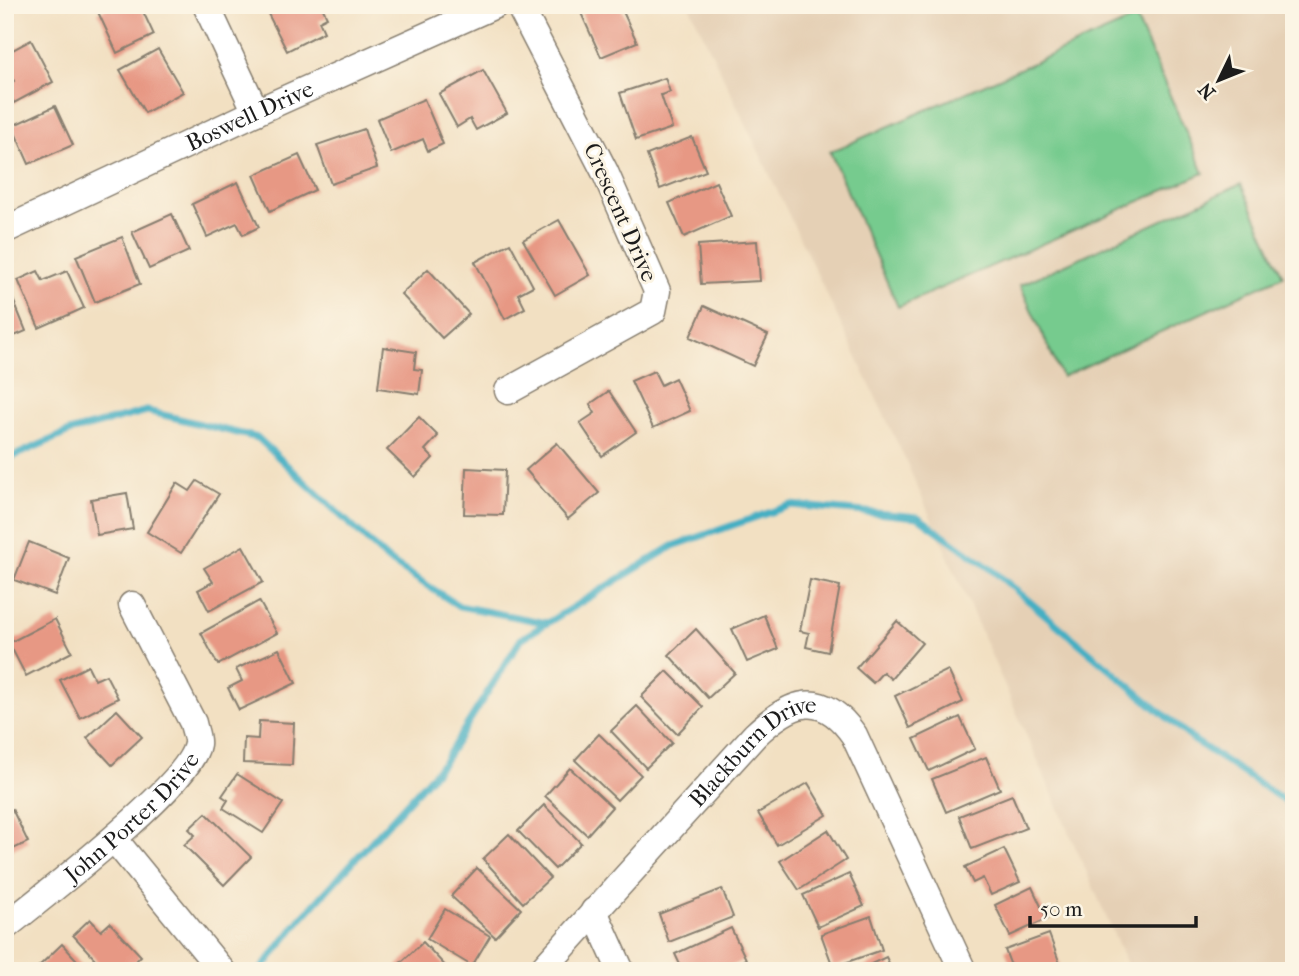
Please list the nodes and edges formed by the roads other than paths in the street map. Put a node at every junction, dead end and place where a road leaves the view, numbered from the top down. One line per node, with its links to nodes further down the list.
1 (206, 5): 4 (street)
2 (495, 5): 4 (street, Boswell Drive)
3 (519, 5): 6 (street, Crescent Drive)
4 (256, 112): 5 (street, Boswell Drive)
5 (5, 230)
6 (508, 391)
7 (132, 605): 8 (street, John Porter Drive)
8 (114, 839): 10 (street, John Porter Drive); 11 (street)
9 (594, 911): 12 (street, Blackburn Drive); 13 (street); 14 (street, Blackburn Drive)
10 (5, 927)
11 (222, 971)
12 (541, 971)
13 (621, 971)
14 (963, 971)

